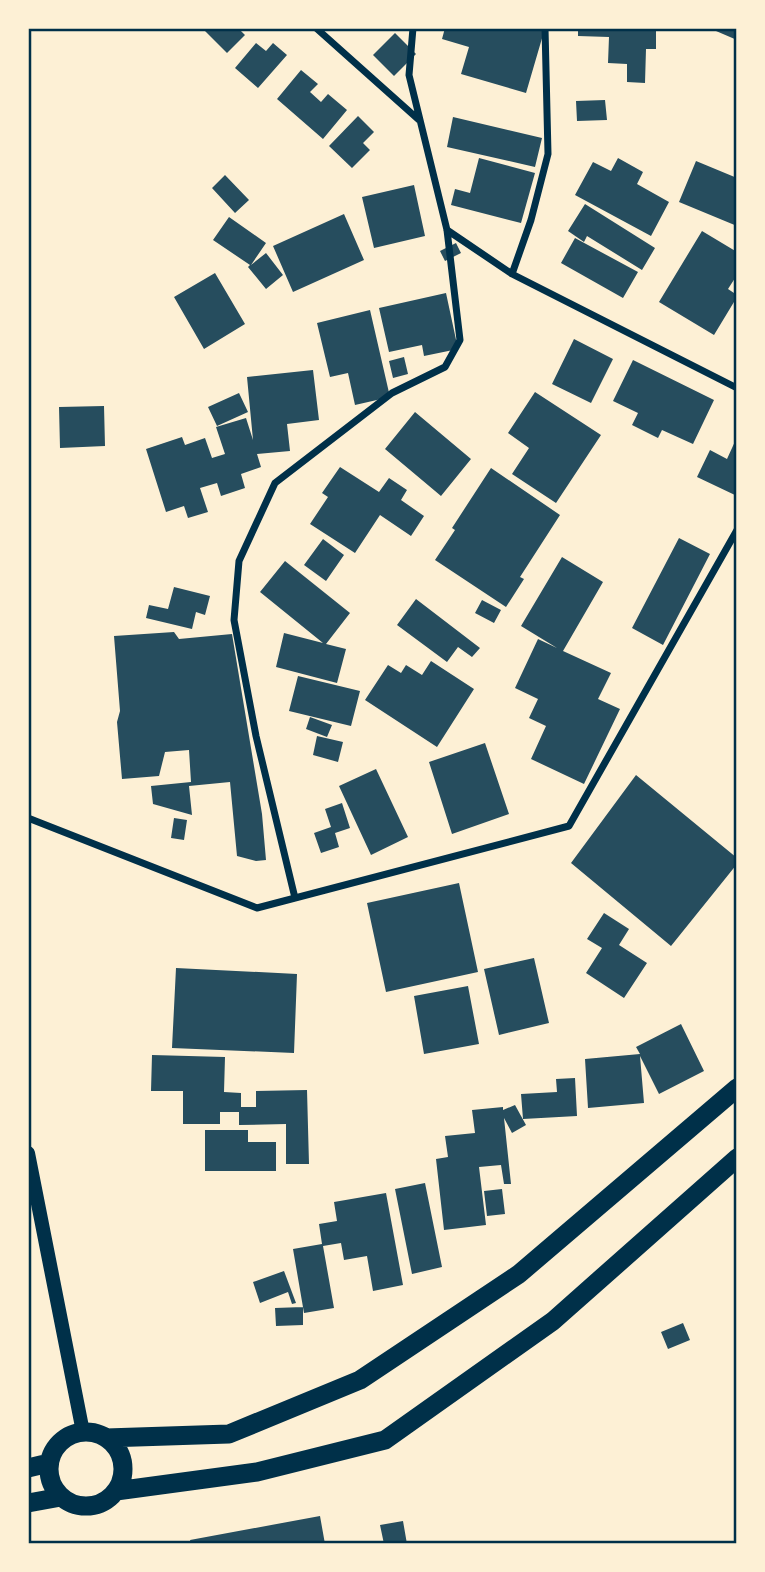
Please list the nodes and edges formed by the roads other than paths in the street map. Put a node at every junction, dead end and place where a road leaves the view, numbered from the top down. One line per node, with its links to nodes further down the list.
1 (316, 28): 4 (street)
2 (413, 28): 4 (street)
3 (545, 28): 6 (street)
4 (420, 121): 5 (street)
5 (447, 230): 6 (street); 10 (street)
6 (512, 274): 7 (street)
7 (737, 388)
8 (737, 530): 10 (street)
9 (28, 818): 10 (street)
10 (295, 898)
11 (737, 1088): 15 (highway)
12 (28, 1153): 14 (main road)
13 (737, 1158): 18 (highway)
14 (83, 1432): 15 (highway); 16 (highway)
15 (106, 1438): 18 (highway)
16 (49, 1463): 17 (highway); 19 (highway)
17 (28, 1468)
18 (116, 1491): 19 (highway)
19 (61, 1497): 20 (highway)
20 (28, 1503)

